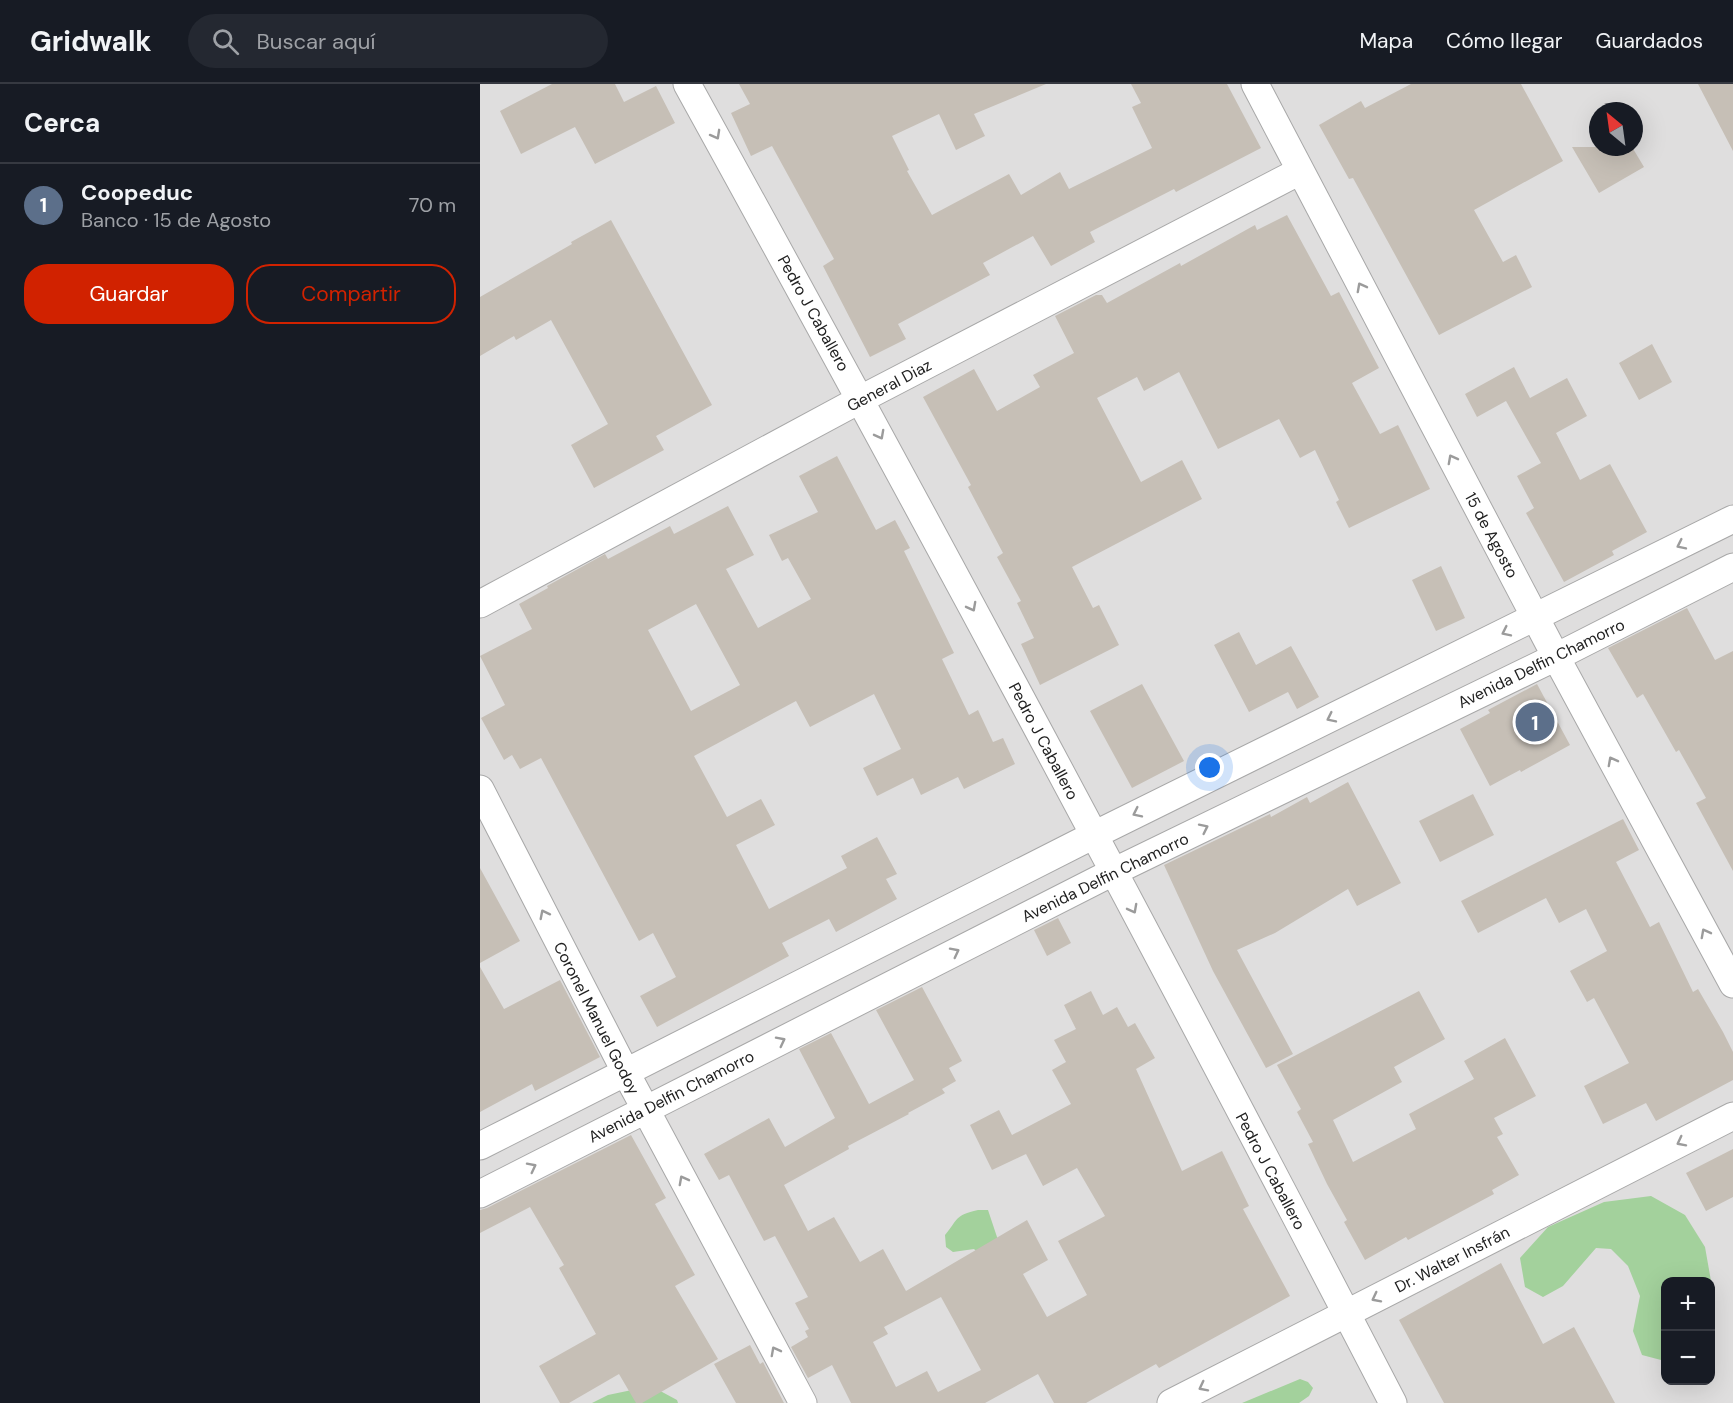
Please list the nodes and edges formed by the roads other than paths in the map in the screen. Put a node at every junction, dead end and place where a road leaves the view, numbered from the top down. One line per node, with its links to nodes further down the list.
1 (687, 84): 4 (street, Pedro J Caballero, one-way to 4)
2 (1255, 84): 3 (street, 15 de Agosto)
3 (1300, 171): 4 (street, General Diaz); 8 (street, 15 de Agosto, one-way to 3)
4 (861, 399): 7 (street, General Diaz); 11 (street, Pedro J Caballero, one-way to 11)
5 (1733, 519): 8 (street, one-way to 8)
6 (1733, 567): 9 (street, Avenida Delfin Chamorro)
7 (480, 604)
8 (1535, 617): 9 (street, 15 de Agosto); 11 (street, one-way to 11)
9 (1556, 657): 12 (street, Avenida Delfin Chamorro, one-way to 9); 13 (street, 15 de Agosto, one-way to 9)
10 (480, 789): 14 (street, Coronel Manuel Godoy, one-way to 10)
11 (1094, 835): 12 (street, Pedro J Caballero); 14 (street)
12 (1113, 872): 15 (street, Avenida Delfin Chamorro, one-way to 12); 19 (street, Pedro J Caballero, one-way to 19)
13 (1733, 984)
14 (625, 1071): 15 (street, Coronel Manuel Godoy); 17 (street)
15 (646, 1109): 18 (street, Avenida Delfin Chamorro, one-way to 15); 20 (street, Coronel Manuel Godoy, one-way to 15)
16 (1733, 1116): 19 (street, Dr. Walter Insfrán, one-way to 19)
17 (480, 1146)
18 (480, 1194)
19 (1346, 1313): 21 (street, Dr. Walter Insfrán, one-way to 21); 22 (street, Pedro J Caballero)
20 (803, 1403)
21 (1171, 1403)
22 (1393, 1403)

